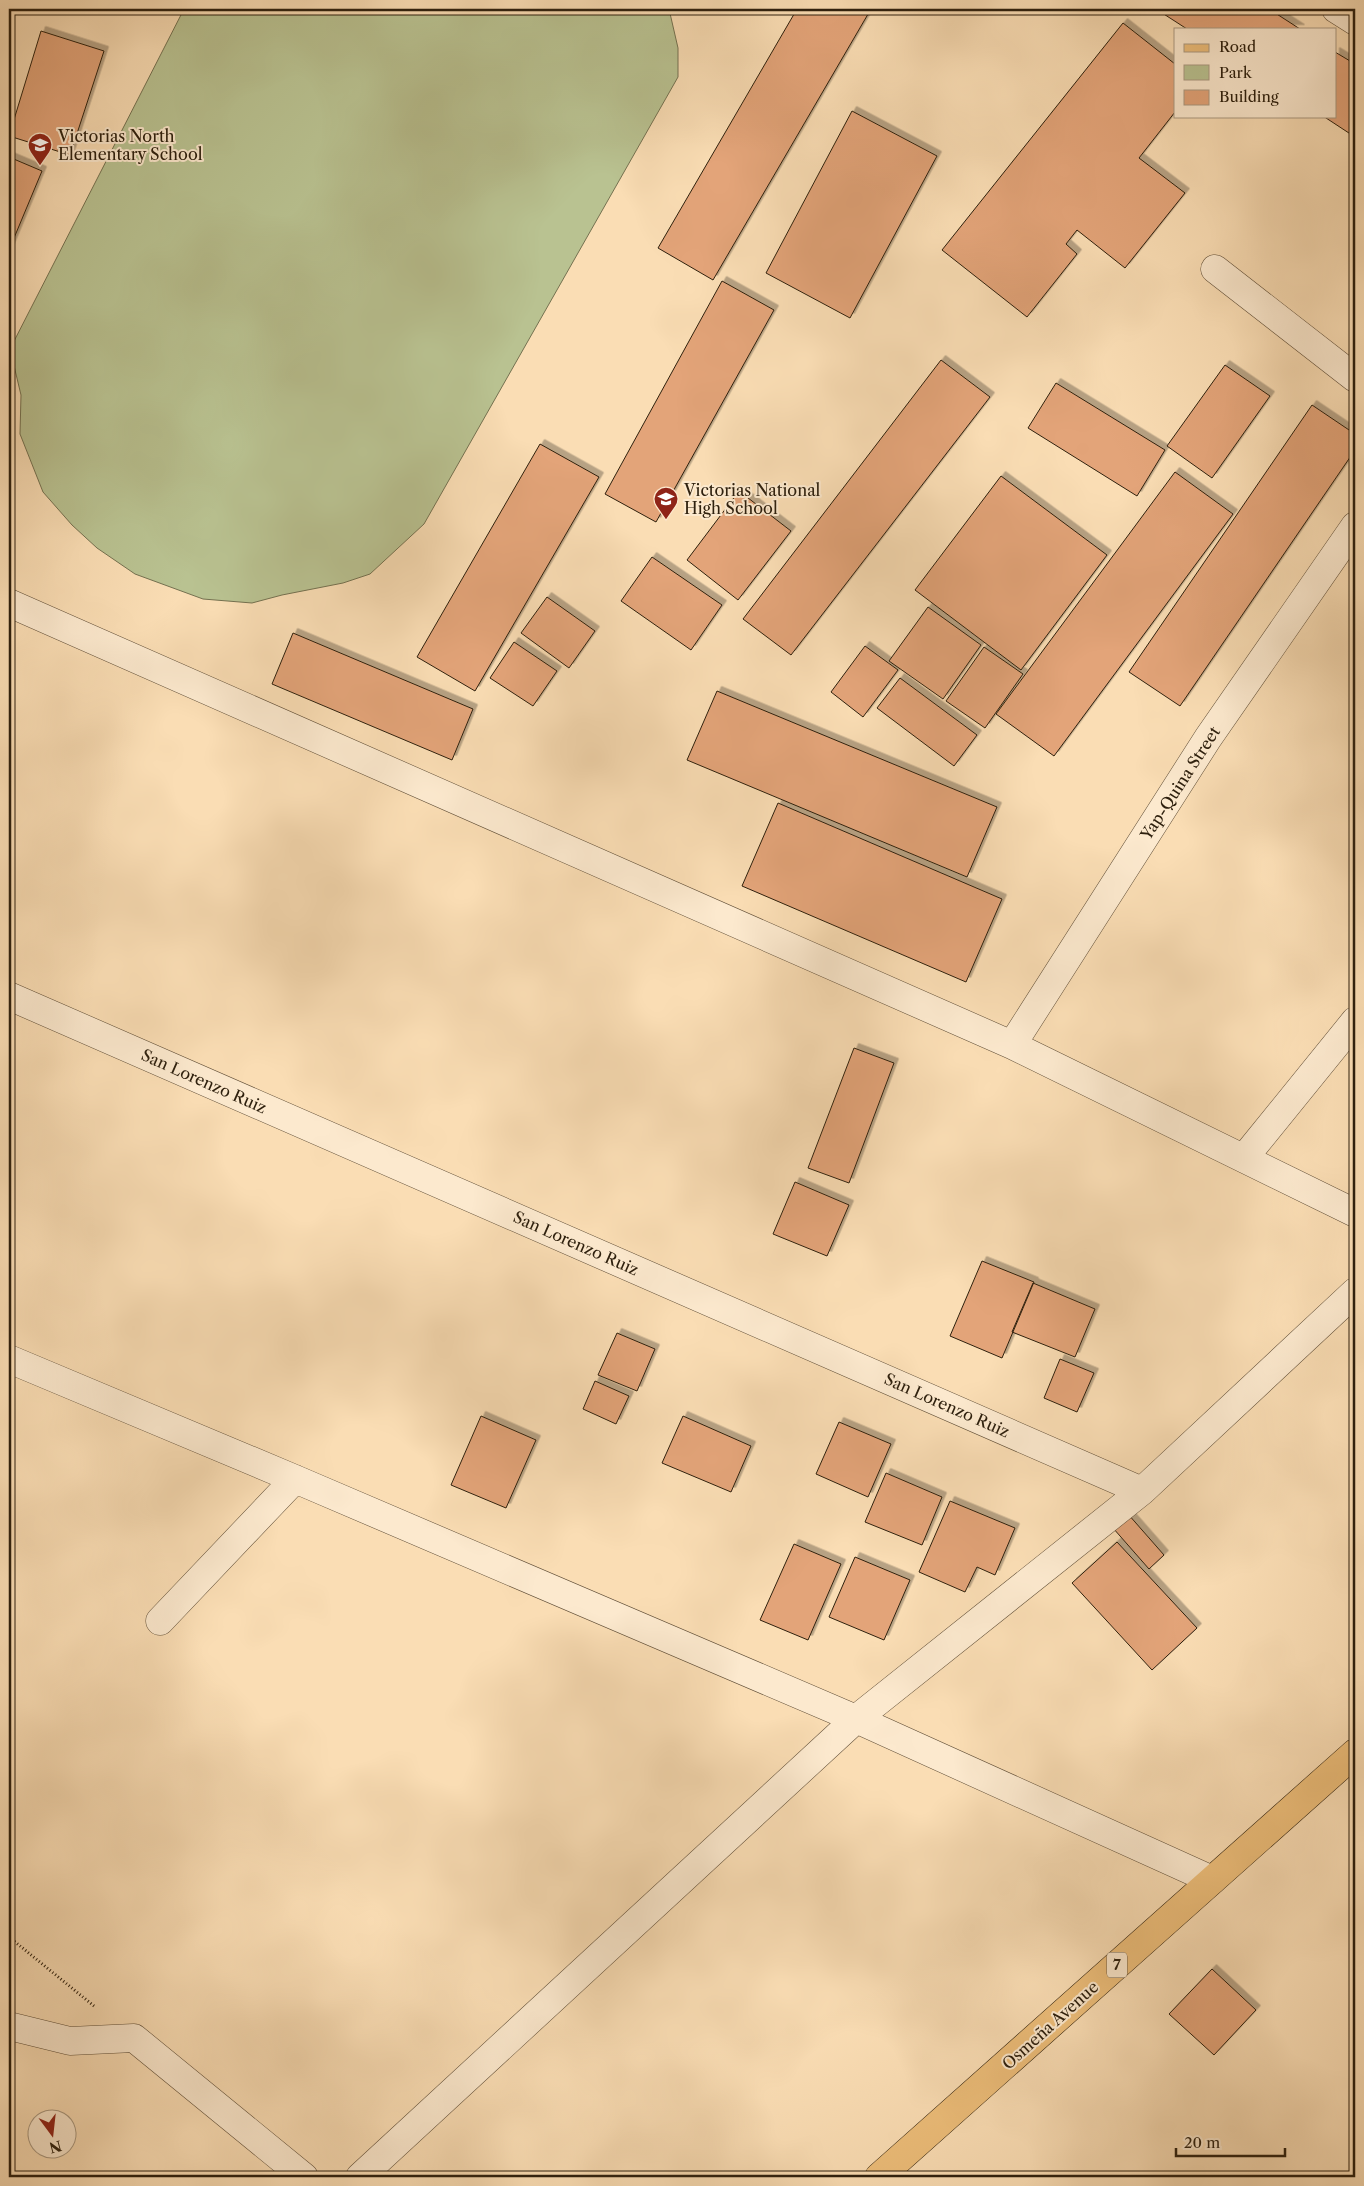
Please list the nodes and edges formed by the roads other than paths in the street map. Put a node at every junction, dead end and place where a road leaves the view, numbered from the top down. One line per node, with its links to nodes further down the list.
1 (1336, 9): 2 (street)
2 (1355, 20)
3 (1216, 269): 4 (street)
4 (1355, 378)
5 (1355, 526): 9 (street, Yap-Quina Street)
6 (9, 603): 9 (street)
7 (9, 996): 15 (street, San Lorenzo Ruiz)
8 (1355, 1021): 10 (street)
9 (1012, 1045): 10 (street)
10 (1244, 1158): 11 (street)
11 (1355, 1214)
12 (1355, 1292): 15 (street)
13 (9, 1359): 14 (street)
14 (295, 1478): 16 (street); 17 (street)
15 (1142, 1491): 17 (street)
16 (160, 1621)
17 (856, 1719): 19 (street); 22 (street)
18 (1355, 1753): 19 (main road, Osmeña Avenue / 7)
19 (1212, 1880): 23 (main road, Osmeña Avenue / 7)
20 (9, 2026): 21 (street)
21 (304, 2177)
22 (360, 2177)
23 (878, 2177)

